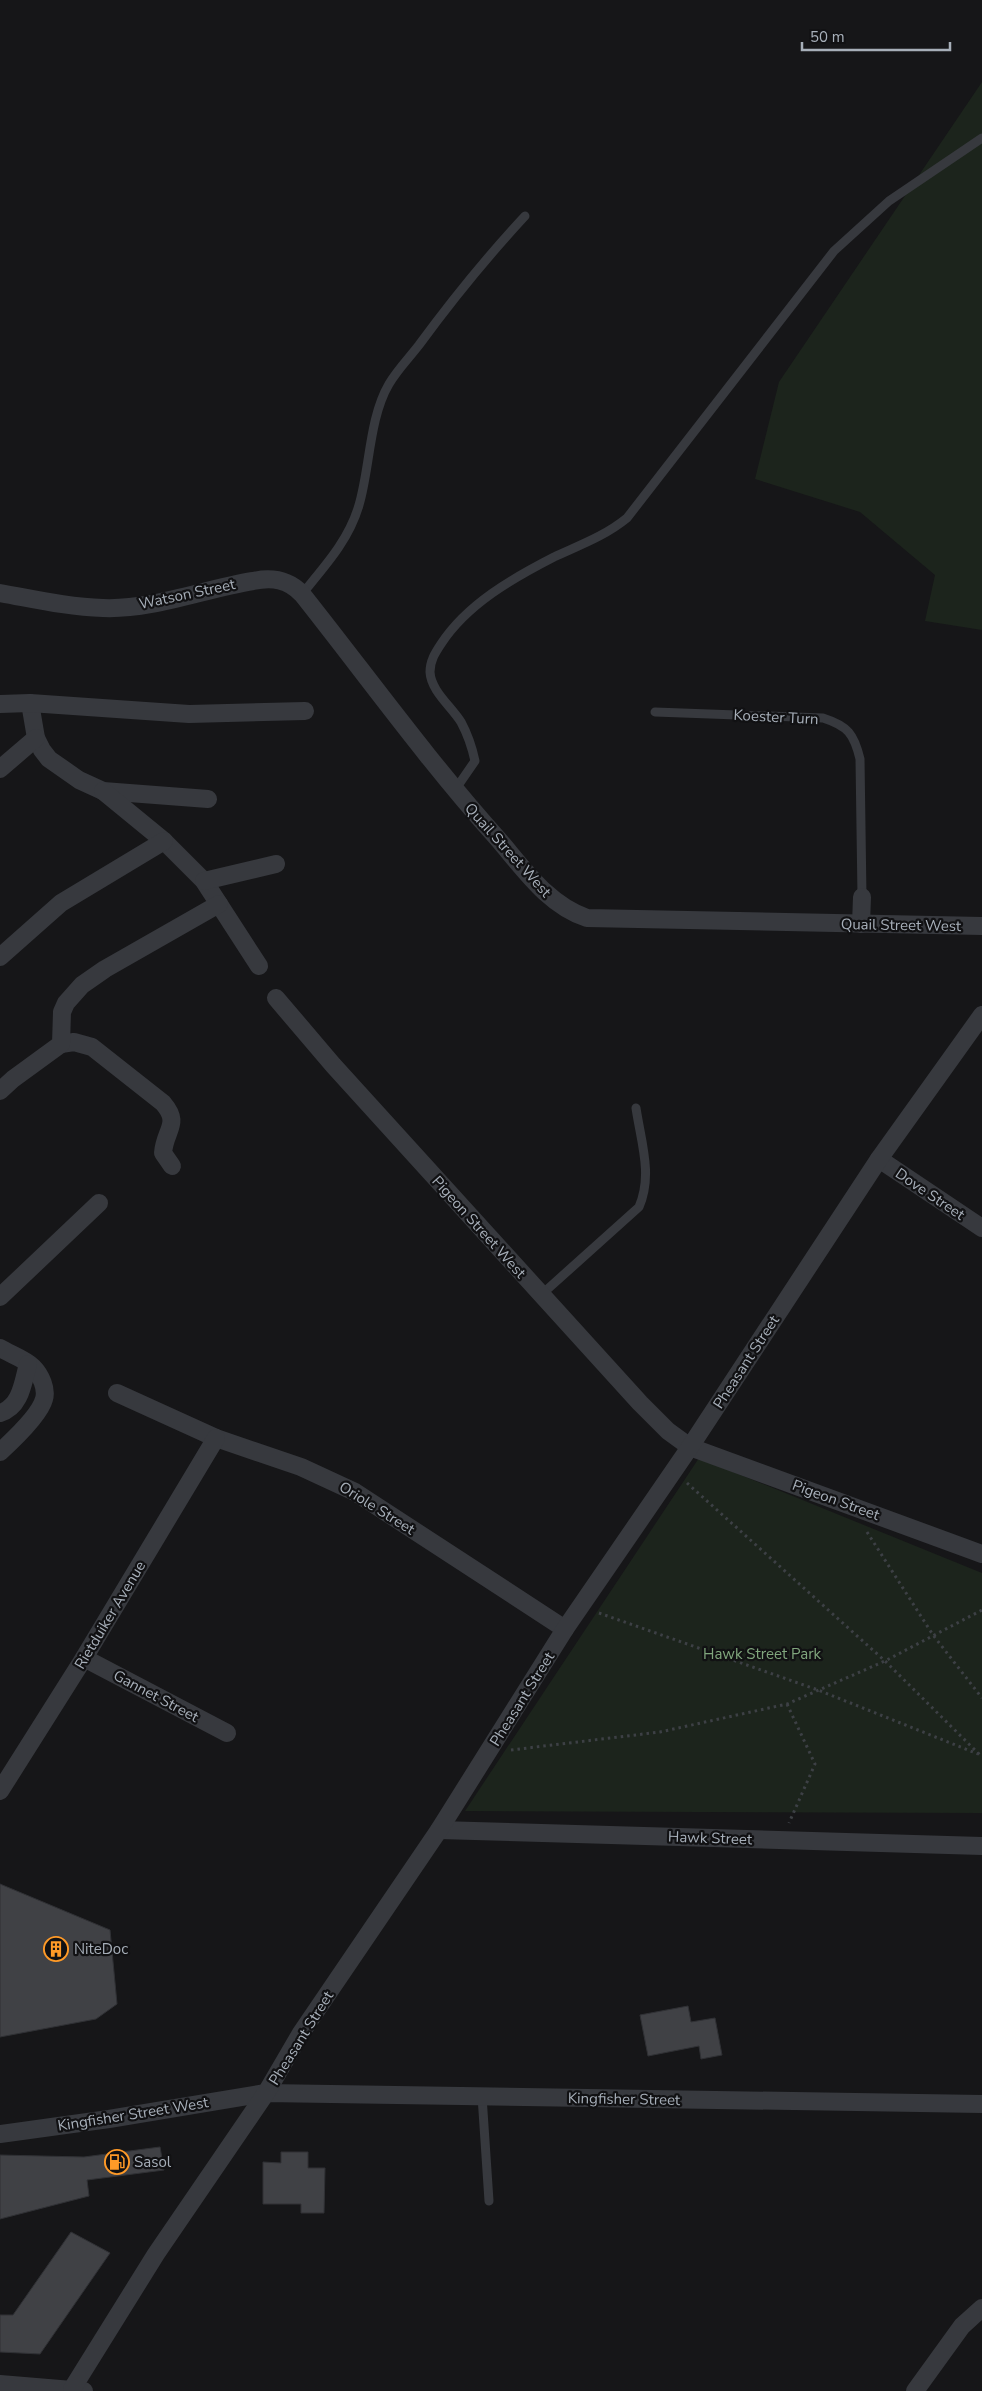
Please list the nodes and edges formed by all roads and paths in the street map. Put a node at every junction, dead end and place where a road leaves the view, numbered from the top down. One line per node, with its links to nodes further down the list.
1 (982, 138): 12 (lane)
2 (525, 216): 5 (lane)
3 (285, 580): 4 (street, Watson Street); 5 (street, Quail Street West)
4 (0, 593)
5 (302, 594): 12 (street, Quail Street West)
6 (30, 702): 7 (street); 8 (street); 10 (street)
7 (0, 704)
8 (305, 712)
9 (655, 712): 18 (lane, Koester Turn)
10 (36, 738): 11 (street); 13 (street)
11 (0, 769)
12 (454, 790): 20 (street, Quail Street West)
13 (103, 791): 14 (street); 15 (street)
14 (208, 799)
15 (164, 841): 17 (street); 22 (street)
16 (276, 864): 17 (street)
17 (204, 881): 19 (street)
18 (862, 897): 20 (street, Koester Turn)
19 (219, 904): 23 (street); 26 (street)
20 (861, 924): 21 (street, Quail Street West)
21 (982, 926)
22 (0, 957)
23 (259, 966)
24 (276, 998): 33 (street, Pigeon Street West)
25 (982, 1015): 29 (street, Pheasant Street)
26 (61, 1044): 27 (street); 30 (street)
27 (0, 1091)
28 (636, 1108): 33 (lane)
29 (878, 1159): 32 (street, Dove Street); 40 (street, Pheasant Street)
30 (172, 1166)
31 (99, 1203): 34 (street)
32 (982, 1228)
33 (541, 1294): 40 (street, Pigeon Street West)
34 (0, 1297)
35 (0, 1348): 36 (street)
36 (28, 1364): 38 (street); 41 (street)
37 (117, 1394): 39 (street, Oriole Street)
38 (0, 1413)
39 (216, 1438): 47 (street, Oriole Street); 49 (street, Rietduiker Avenue)
40 (690, 1447): 42 (street, Pheasant Street); 43 (street, Pigeon Street)
41 (0, 1452)
42 (674, 1470): 45 (street, Pheasant Street); 50 (path)
43 (851, 1506): 44 (street, Pigeon Street); 48 (path)
44 (982, 1554)
45 (581, 1606): 47 (street, Pheasant Street); 51 (path)
46 (982, 1610): 48 (path)
47 (565, 1630): 55 (street, Pheasant Street)
48 (934, 1636): 50 (path); 52 (path)
49 (84, 1658): 54 (street, Gannet Street); 58 (street, Rietduiker Avenue)
50 (885, 1661): 51 (path); 56 (path)
51 (818, 1690): 53 (path); 56 (path)
52 (982, 1698)
53 (787, 1704): 55 (path); 60 (path)
54 (227, 1733)
55 (487, 1753): 59 (street, Pheasant Street)
56 (978, 1754): 57 (path)
57 (982, 1757)
58 (0, 1791)
59 (439, 1830): 60 (street, Hawk Street); 62 (street, Pheasant Street)
60 (782, 1840): 61 (street, Hawk Street)
61 (982, 1846)
62 (266, 2093): 63 (street, Kingfisher Street); 65 (street, Kingfisher Street West); 69 (street, Pheasant Street)
63 (482, 2096): 64 (street, Kingfisher Street); 66 (lane)
64 (982, 2104)
65 (0, 2134)
66 (489, 2201)
67 (982, 2308): 70 (street)
68 (0, 2384): 69 (street)
69 (78, 2390)
70 (915, 2391)

